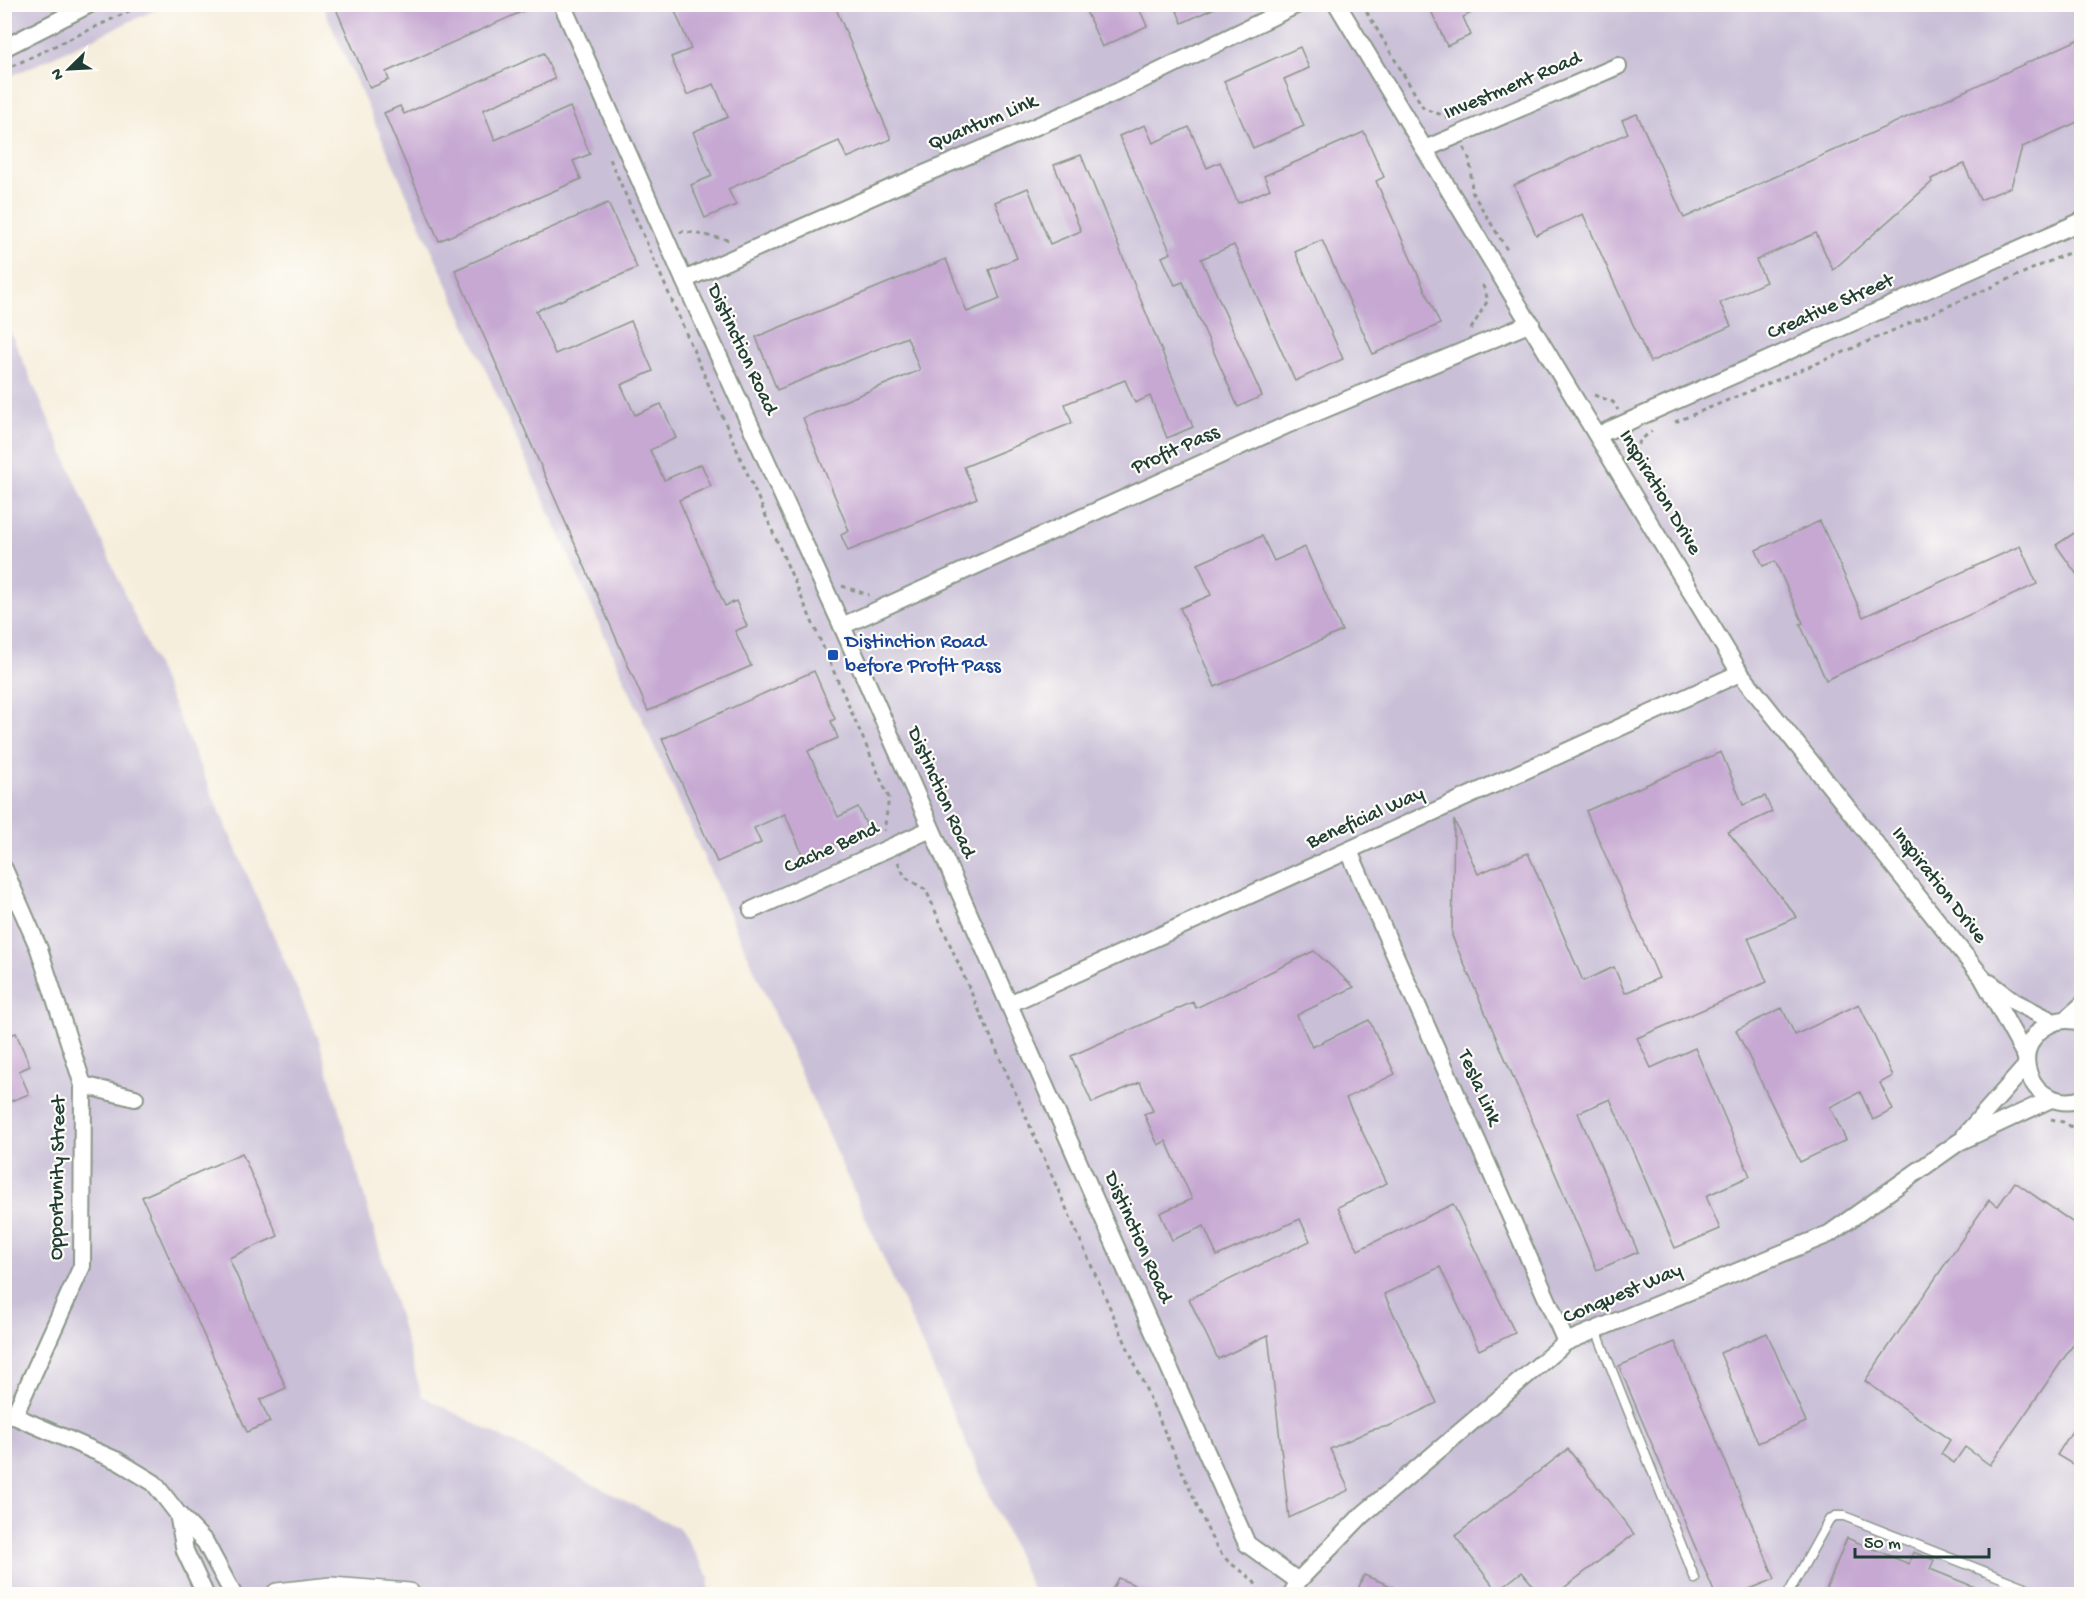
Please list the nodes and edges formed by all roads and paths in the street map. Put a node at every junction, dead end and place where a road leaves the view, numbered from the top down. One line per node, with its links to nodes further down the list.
1 (90, 4): 7 (street)
2 (144, 4): 9 (path)
3 (562, 4): 15 (street, Distinction Road)
4 (1298, 4): 19 (street, Quantum Link)
5 (1337, 4): 11 (street, Inspiration Drive)
6 (1362, 4): 10 (path)
7 (4, 48)
8 (1618, 66): 10 (street, Investment Road)
9 (4, 70)
10 (1457, 136): 11 (street, Investment Road); 18 (path)
11 (1425, 149): 20 (street, Inspiration Drive)
12 (607, 152): 16 (path)
13 (2082, 221): 22 (street, Creative Street)
14 (738, 236): 15 (path)
15 (666, 239): 16 (path); 19 (street, Distinction Road)
16 (648, 247): 30 (path)
17 (2082, 247): 23 (path)
18 (1513, 259)
19 (684, 280): 27 (street, Distinction Road)
20 (1530, 323): 25 (street, Inspiration Drive); 27 (street, Profit Pass)
21 (1590, 387): 22 (path)
22 (1626, 422): 25 (street, Creative Street)
23 (1673, 423)
24 (1652, 432): 26 (path)
25 (1598, 435): 28 (street, Inspiration Drive)
26 (1636, 468)
27 (842, 626): 29 (street, Distinction Road)
28 (1740, 674): 31 (street, Beneficial Way); 34 (street, Inspiration Drive)
29 (931, 829): 30 (street, Cache Bend); 35 (street, Distinction Road)
30 (891, 847): 33 (street, Cache Bend); 54 (path)
31 (1349, 851): 35 (street, Beneficial Way); 45 (street, Tesla Link)
32 (4, 869): 39 (street, Opportunity Street)
33 (752, 910)
34 (1982, 977): 37 (street, Inspiration Drive); 38 (street, Inspiration Drive)
35 (1009, 1004): 49 (street, Distinction Road)
36 (2082, 1005): 37 (street)
37 (2067, 1022): 38 (street, Conquest Way)
38 (2026, 1061): 41 (street, Inspiration Drive); 43 (street, Conquest Way)
39 (83, 1085): 40 (street); 46 (street, Opportunity Street)
40 (135, 1098)
41 (2051, 1099): 42 (street); 43 (street, Conquest Way)
42 (2079, 1103)
43 (1959, 1142): 44 (street, Conquest Way)
44 (1596, 1330): 45 (street, Conquest Way); 48 (lane)
45 (1566, 1342): 49 (street, Conquest Way)
46 (9, 1414): 47 (street)
47 (178, 1514): 50 (street); 51 (street)
48 (1695, 1579)
49 (1295, 1588)
50 (205, 1594)
51 (233, 1594)
52 (277, 1594): 53 (street)
53 (409, 1594)
54 (1260, 1594)
55 (1788, 1594): 56 (lane)
56 (2042, 1594)

